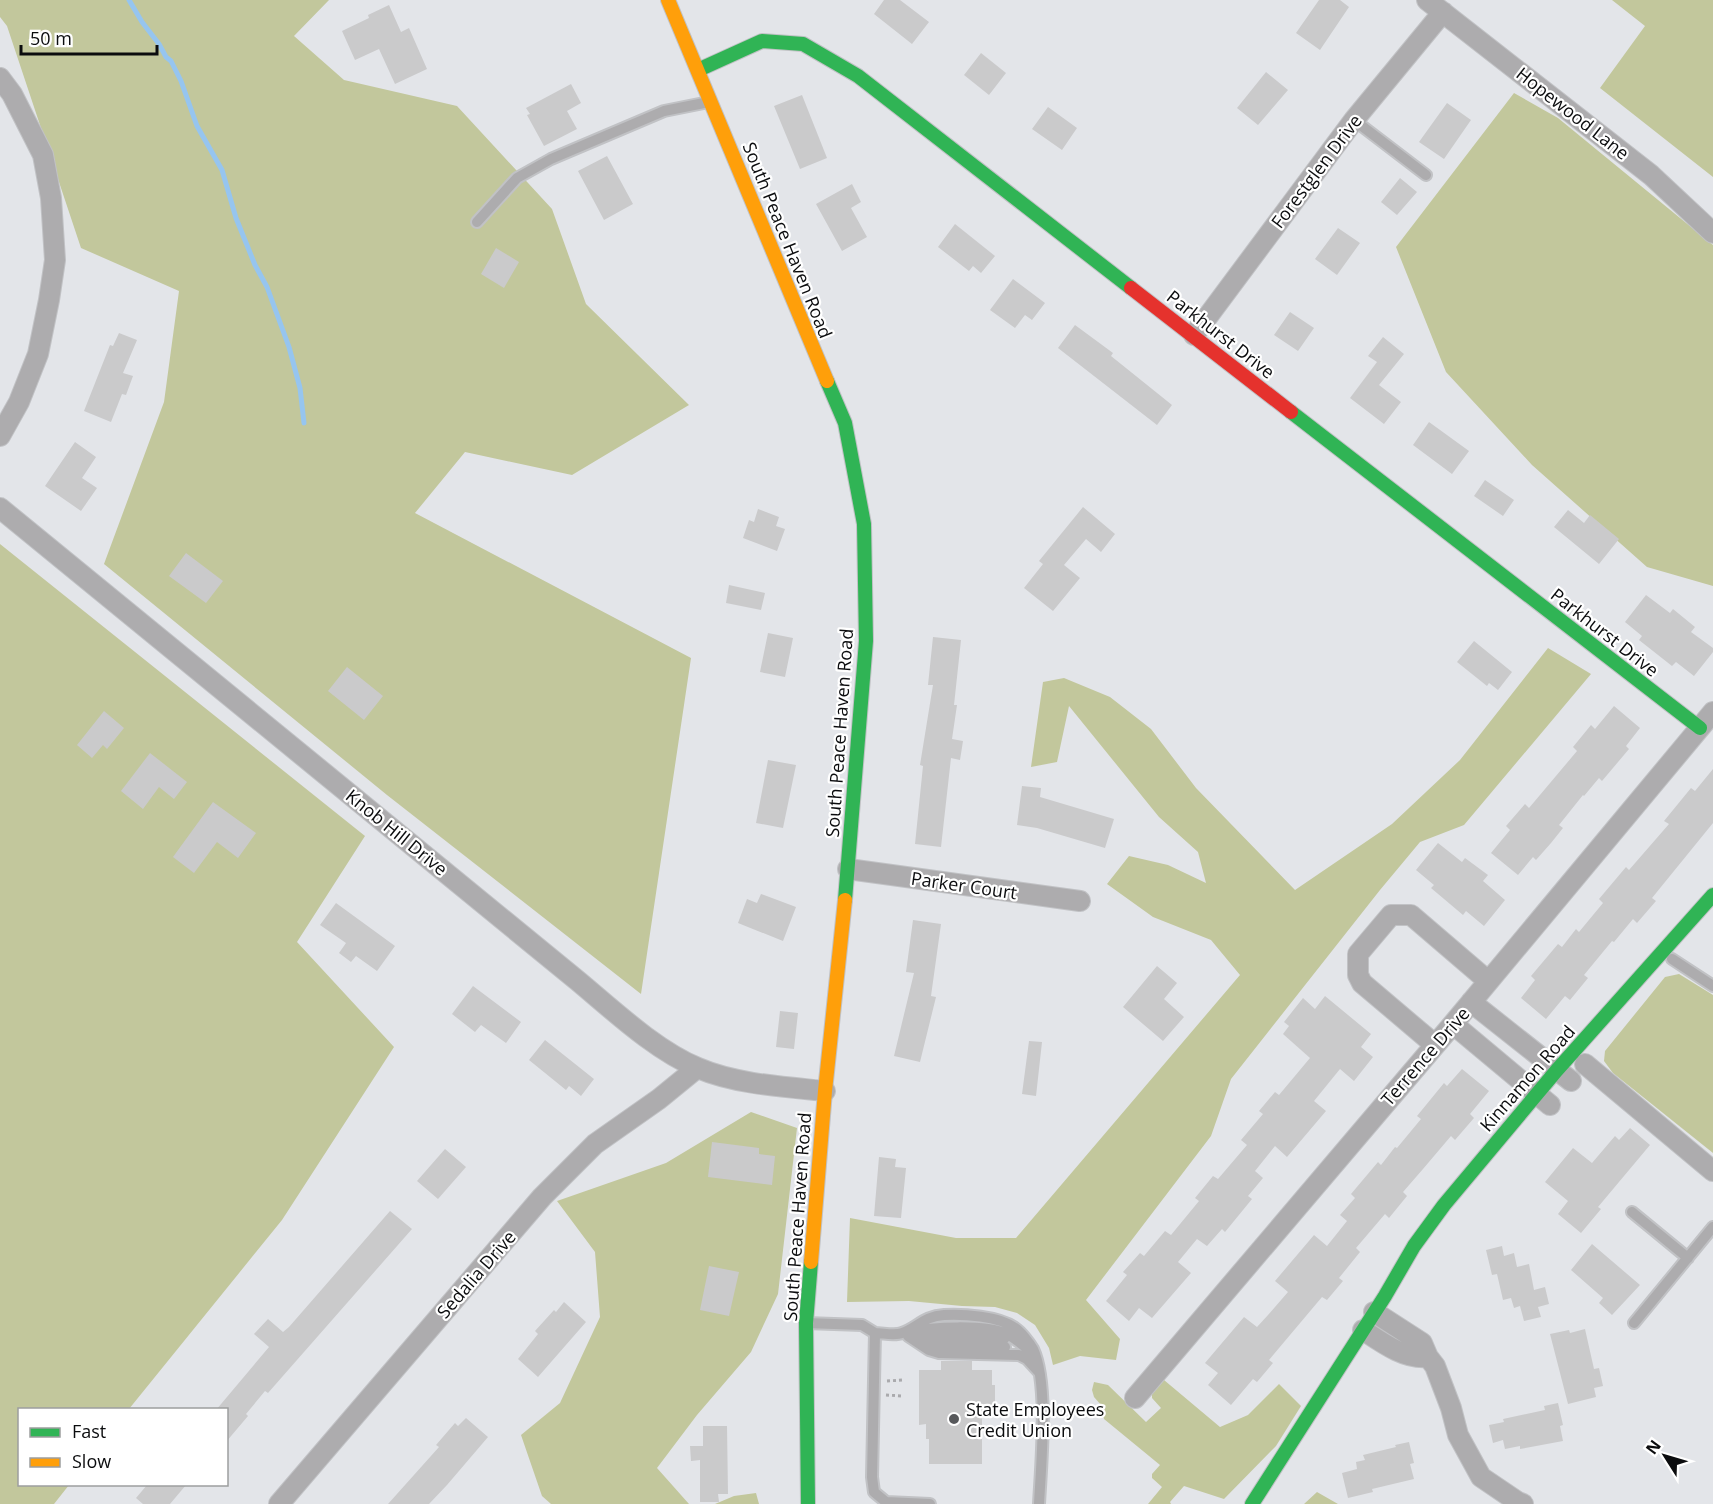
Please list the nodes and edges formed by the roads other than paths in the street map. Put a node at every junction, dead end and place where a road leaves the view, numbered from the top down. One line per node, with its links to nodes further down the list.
1 (668, 0): 4 (main road, South Peace Haven Road)
2 (1427, 0): 3 (street, Hopewood Lane)
3 (1443, 12): 7 (street, Forestglen Drive); 10 (street, Hopewood Lane)
4 (698, 70): 6 (main road, South Peace Haven Road); 11 (main road, Parkhurst Drive)
5 (0, 78): 12 (street)
6 (712, 101): 9 (lane); 16 (main road, South Peace Haven Road)
7 (1354, 120): 8 (lane); 11 (street, Forestglen Drive)
8 (1426, 175)
9 (477, 222)
10 (1713, 233)
11 (1194, 335): 15 (main road, Parkhurst Drive)
12 (0, 436)
13 (0, 508): 28 (street, Knob Hill Drive)
14 (1713, 712): 15 (street, Terrence Drive)
15 (1700, 728): 21 (street, Terrence Drive)
16 (848, 869): 18 (street, Parker Court); 29 (main road, South Peace Haven Road)
17 (1713, 895): 30 (main road, Kinnamon Road)
18 (1080, 901)
19 (1713, 908): 20 (main road)
20 (1672, 959): 22 (lane); 23 (main road)
21 (1488, 981): 24 (street, Terrence Drive); 26 (street)
22 (1713, 986)
23 (1641, 997)
24 (1471, 1002): 25 (street, Terrence Drive); 30 (street)
25 (1453, 1024): 26 (street, Terrence Drive); 30 (street)
26 (1434, 1044): 44 (street, Terrence Drive)
27 (1589, 1060): 30 (main road, Kinnamon Road); 31 (street)
28 (698, 1068): 29 (street, Knob Hill Drive); 45 (street, Sedalia Drive)
29 (825, 1091): 37 (main road, South Peace Haven Road)
30 (1554, 1093): 36 (main road, Kinnamon Road)
31 (1713, 1172)
32 (1632, 1212): 35 (lane)
33 (1713, 1227): 35 (lane)
34 (1437, 1238): 36 (main road, Kinnamon Road)
35 (1688, 1258): 38 (lane)
36 (1380, 1304): 39 (main road, Kinnamon Road); 42 (street)
37 (806, 1323): 40 (lane); 46 (main road, South Peace Haven Road)
38 (1634, 1323)
39 (1363, 1330): 42 (street); 49 (main road, Kinnamon Road)
40 (875, 1333): 41 (lane); 47 (lane)
41 (906, 1334): 43 (lane); 43 (lane); 43 (lane)
42 (1428, 1357): 50 (street)
43 (1040, 1373): 48 (lane)
44 (1135, 1398)
45 (279, 1504)
46 (808, 1504)
47 (930, 1504)
48 (1039, 1504)
49 (1252, 1504)
50 (1523, 1504)

